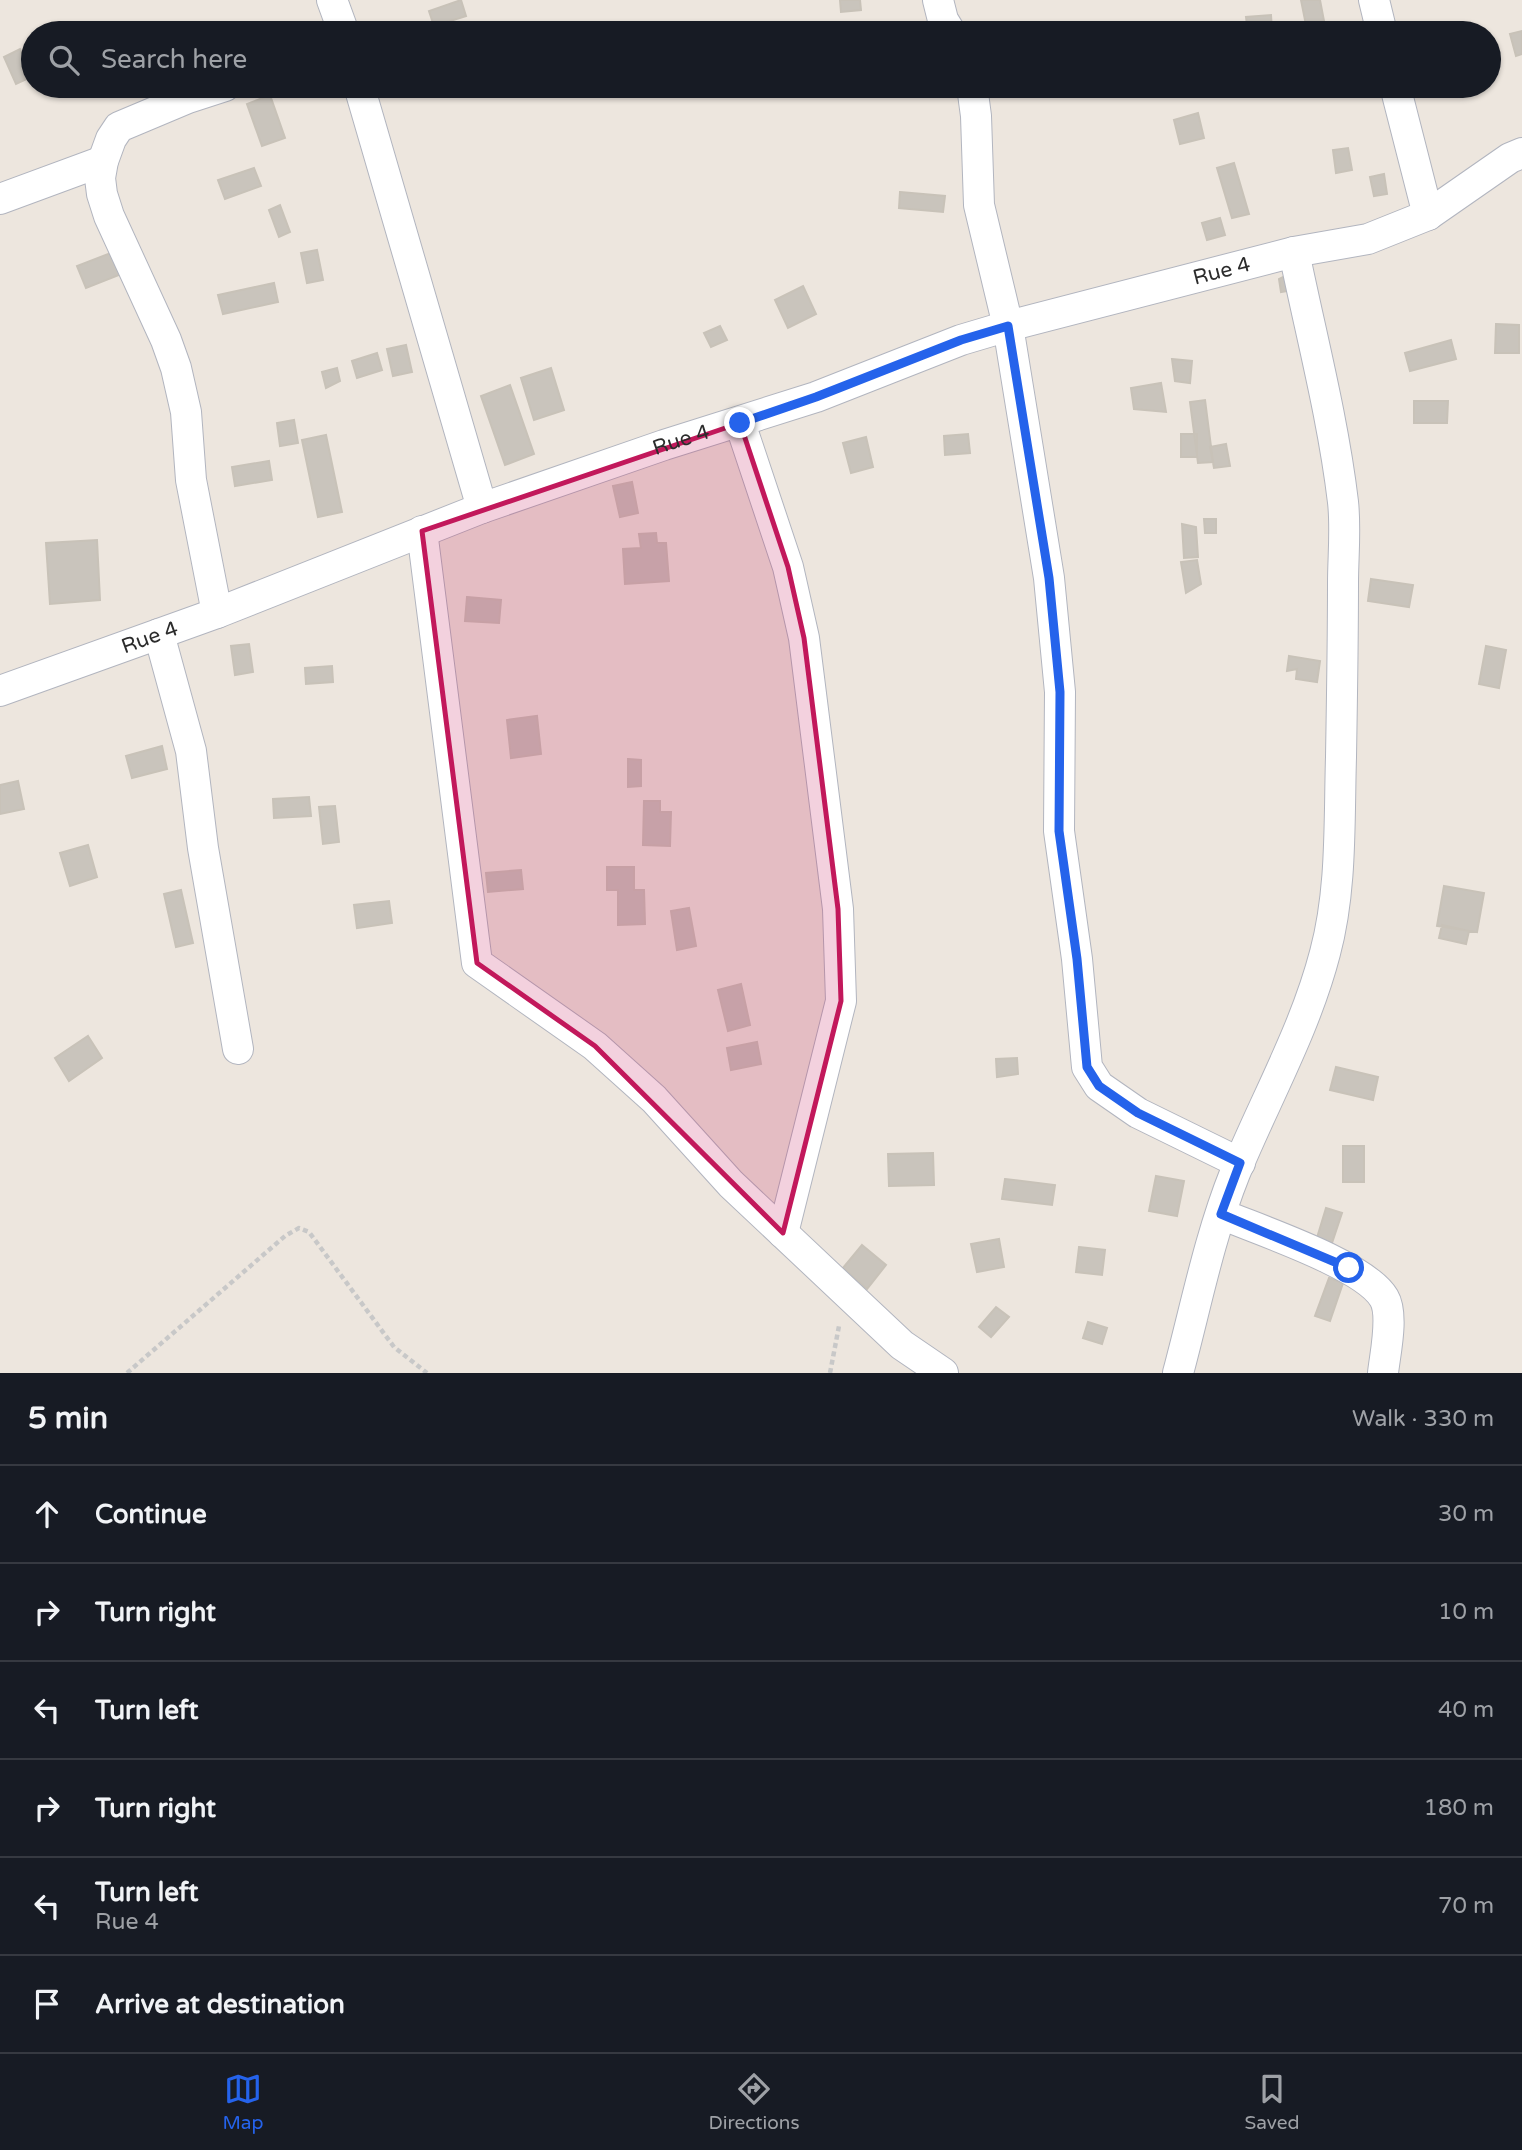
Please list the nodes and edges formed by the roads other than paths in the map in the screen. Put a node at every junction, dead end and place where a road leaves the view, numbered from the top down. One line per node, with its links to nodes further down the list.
1 (332, 0): 4 (street)
2 (938, 0): 5 (street)
3 (1374, 0): 6 (street)
4 (340, 21)
5 (944, 21)
6 (1379, 21)
7 (188, 98): 12 (street)
8 (363, 98): 18 (street)
9 (973, 98): 16 (street)
10 (1398, 98): 14 (street)
11 (1522, 153): 14 (street, Rue 4)
12 (103, 161): 13 (street); 20 (street)
13 (0, 199)
14 (1428, 215): 15 (street, Rue 4)
15 (1294, 252): 16 (street, Rue 4); 24 (street)
16 (1008, 326): 17 (street, Rue 4); 24 (street)
17 (740, 423): 18 (street, Rue 4); 26 (street)
18 (482, 508): 19 (street, Rue 4)
19 (422, 531): 20 (street, Rue 4); 26 (street)
20 (217, 613): 21 (street, Rue 4)
21 (159, 634): 22 (street, Rue 4); 23 (street)
22 (0, 691)
23 (238, 1049)
24 (1240, 1163): 25 (street)
25 (1221, 1214): 28 (street); 29 (street)
26 (783, 1233): 27 (street)
27 (943, 1373)
28 (1178, 1373)
29 (1383, 1373)

